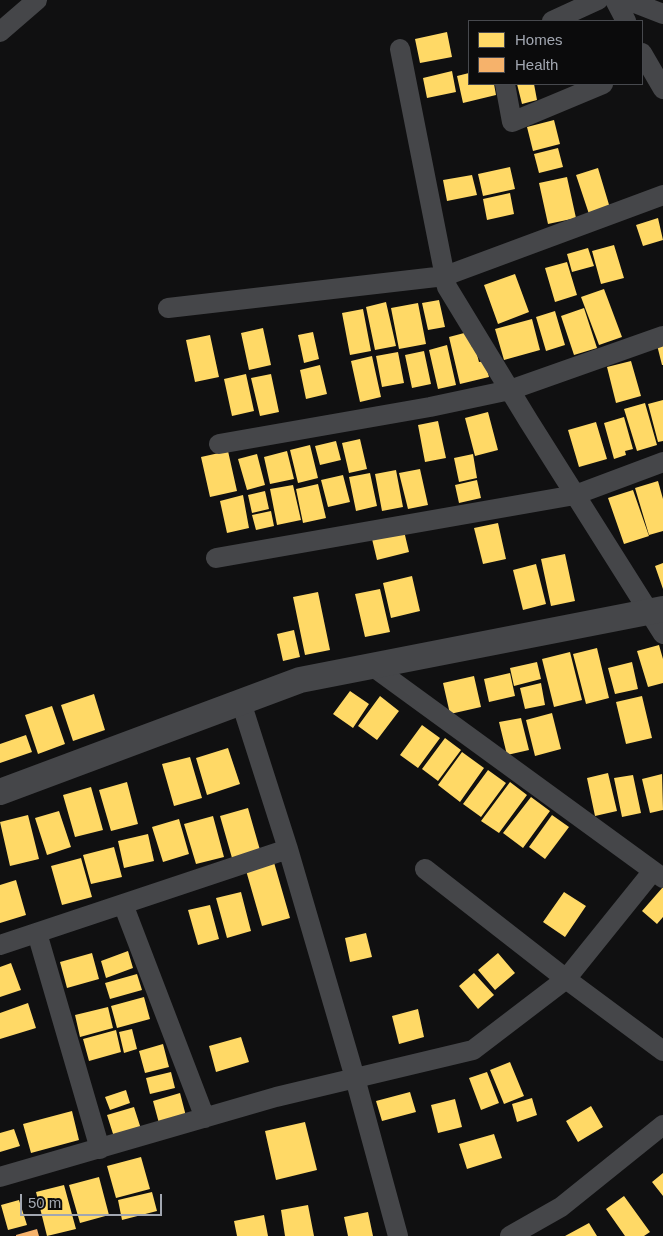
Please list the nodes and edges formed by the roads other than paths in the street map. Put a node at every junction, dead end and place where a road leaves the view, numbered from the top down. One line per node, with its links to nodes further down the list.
1 (37, 0): 8 (street)
2 (598, 0): 6 (street)
3 (615, 0): 7 (street)
4 (627, 0): 5 (street)
5 (663, 14)
6 (554, 20)
7 (625, 20)
8 (0, 32)
9 (400, 49): 15 (street)
10 (644, 62): 13 (street)
11 (505, 85): 12 (street)
12 (601, 85)
13 (663, 89)
14 (663, 195): 15 (street)
15 (445, 276): 16 (street); 18 (street)
16 (168, 308)
17 (663, 336): 18 (street)
18 (510, 390): 19 (street); 21 (street)
19 (219, 444)
20 (663, 462): 21 (street)
21 (575, 495): 22 (street); 23 (street)
22 (216, 558)
23 (656, 610): 24 (street); 25 (street)
24 (663, 634)
25 (372, 666): 26 (street); 30 (street)
26 (241, 702): 27 (street); 28 (street)
27 (1, 789)
28 (288, 849): 31 (street); 36 (street)
29 (425, 868): 34 (street)
30 (658, 875): 34 (street)
31 (123, 904): 32 (street); 37 (street)
32 (37, 933): 33 (street); 39 (street)
33 (0, 945)
34 (566, 979): 35 (street); 36 (street)
35 (663, 1051)
36 (355, 1078): 37 (street); 41 (street)
37 (205, 1118): 39 (street)
38 (663, 1125): 42 (street)
39 (100, 1148): 40 (street)
40 (0, 1177)
41 (398, 1236)
42 (510, 1236)

